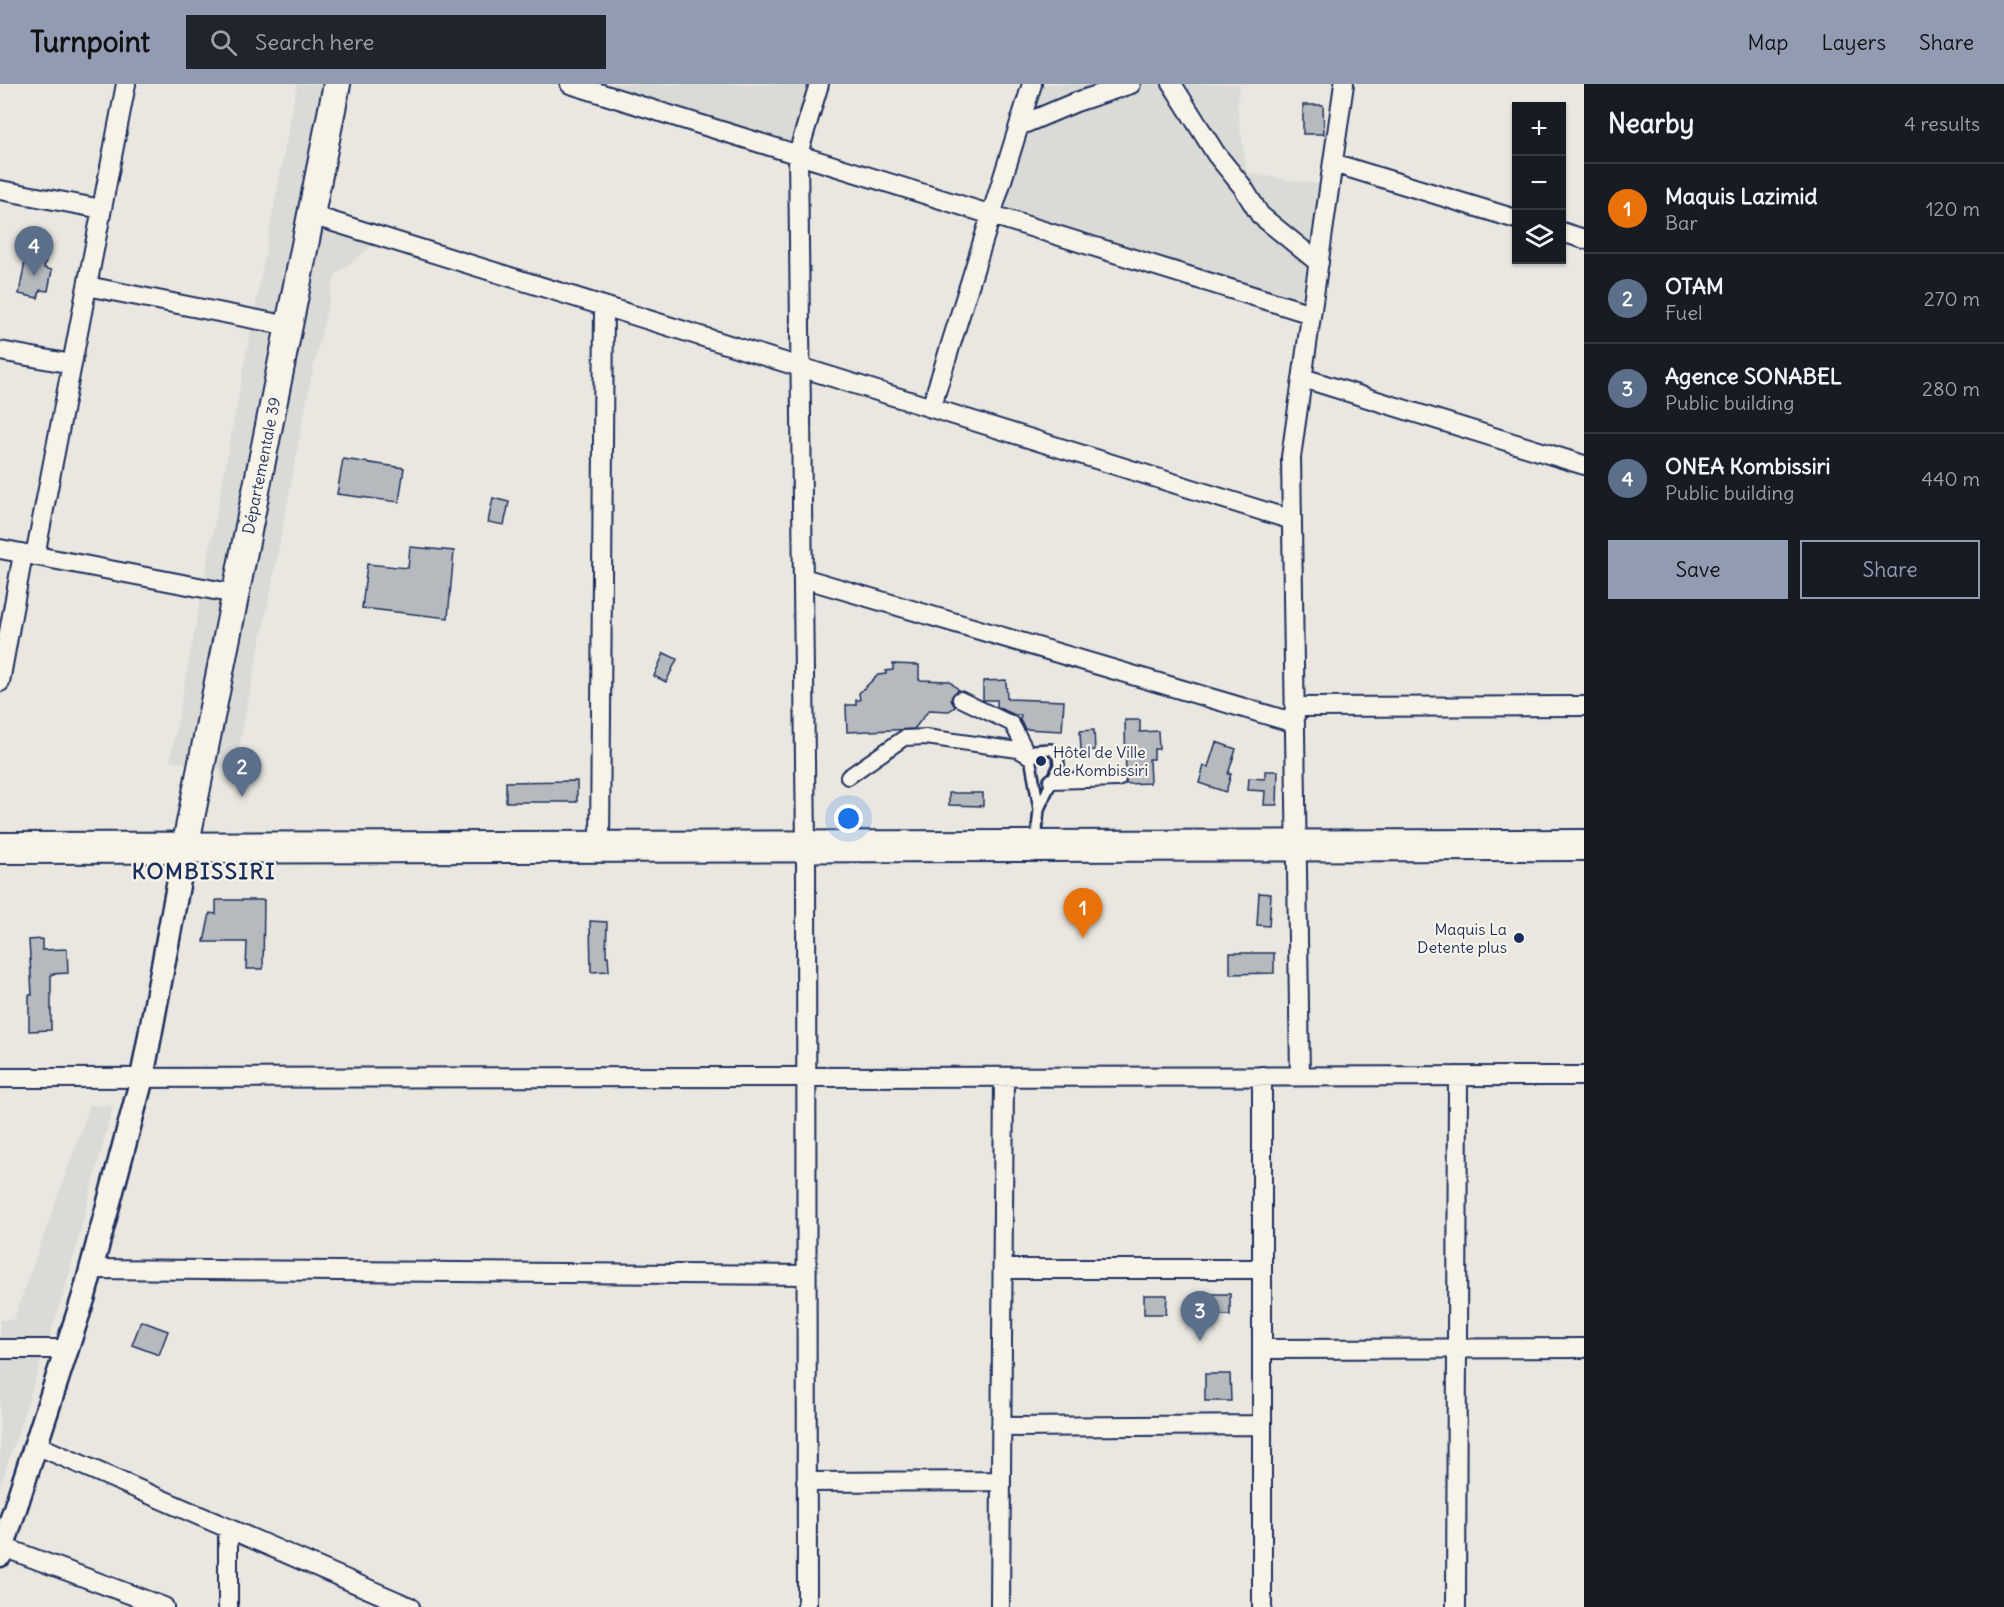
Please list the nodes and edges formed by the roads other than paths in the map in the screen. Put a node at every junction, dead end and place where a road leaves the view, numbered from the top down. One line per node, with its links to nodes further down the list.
1 (126, 84): 13 (street)
2 (337, 84): 15 (main road, Départementale 39)
3 (570, 84): 10 (street)
4 (819, 84): 10 (street)
5 (1032, 84): 9 (street)
6 (1131, 84): 9 (street)
7 (1172, 84): 19 (street)
8 (1344, 84): 11 (street)
9 (1018, 126): 14 (street)
10 (798, 154): 14 (street); 26 (street)
11 (1333, 163): 16 (street); 19 (street)
12 (0, 190): 13 (street)
13 (102, 209): 20 (street)
14 (991, 214): 22 (street); 28 (street)
15 (311, 216): 21 (street); 23 (main road, Départementale 39)
16 (1512, 218)
17 (1566, 233): 18 (street)
18 (1584, 239)
19 (1319, 262): 22 (street)
20 (87, 286): 23 (street); 25 (street)
21 (604, 307): 26 (street); 47 (street)
22 (1311, 314): 27 (street)
23 (289, 326): 34 (main road, Départementale 39)
24 (0, 351): 25 (street)
25 (72, 364): 32 (street)
26 (800, 368): 28 (street); 33 (street)
27 (1303, 378): 29 (street); 30 (street)
28 (931, 408): 30 (street)
29 (1584, 465)
30 (1292, 520): 38 (street)
31 (0, 549): 32 (street)
32 (29, 555): 34 (street); 35 (street)
33 (803, 578): 38 (street); 48 (street)
34 (235, 594): 50 (main road, Départementale 39)
35 (0, 682)
36 (960, 699): 39 (street)
37 (1584, 706): 38 (street)
38 (1295, 715): 46 (street)
39 (1030, 757): 40 (street); 42 (lane); 43 (lane)
40 (848, 777)
41 (1118, 779): 42 (street)
42 (1050, 781): 43 (lane)
43 (1039, 808): 45 (lane)
44 (1584, 845): 46 (highway)
45 (1036, 846): 46 (highway); 48 (highway)
46 (1297, 846): 52 (street)
47 (600, 847): 48 (highway); 50 (highway)
48 (806, 847): 56 (street)
49 (0, 848): 50 (highway)
50 (185, 848): 55 (street)
51 (1262, 1076): 52 (street); 57 (street); 61 (street)
52 (1300, 1076): 53 (street)
53 (1458, 1076): 54 (street); 66 (street)
54 (1584, 1076)
55 (142, 1077): 56 (street); 58 (street); 59 (street)
56 (806, 1077): 57 (street); 62 (street)
57 (1004, 1077): 60 (street)
58 (0, 1078)
59 (91, 1269): 62 (street); 65 (street)
60 (1003, 1269): 61 (street); 69 (street)
61 (1262, 1269): 67 (street)
62 (806, 1275): 72 (street)
63 (1584, 1348): 66 (street)
64 (0, 1349): 65 (street)
65 (67, 1349): 70 (street)
66 (1457, 1349): 67 (street); 83 (street)
67 (1262, 1350): 68 (street)
68 (1262, 1425): 69 (street); 82 (street)
69 (1001, 1427): 71 (street)
70 (36, 1445): 73 (street); 74 (street)
71 (1001, 1480): 72 (street); 81 (street)
72 (806, 1482): 80 (street)
73 (228, 1528): 76 (street); 78 (street)
74 (1, 1551): 75 (street)
75 (122, 1599): 77 (street)
76 (375, 1600): 79 (street)
77 (164, 1607)
78 (228, 1607)
79 (410, 1607)
80 (807, 1607)
81 (1000, 1607)
82 (1262, 1607)
83 (1456, 1607)

